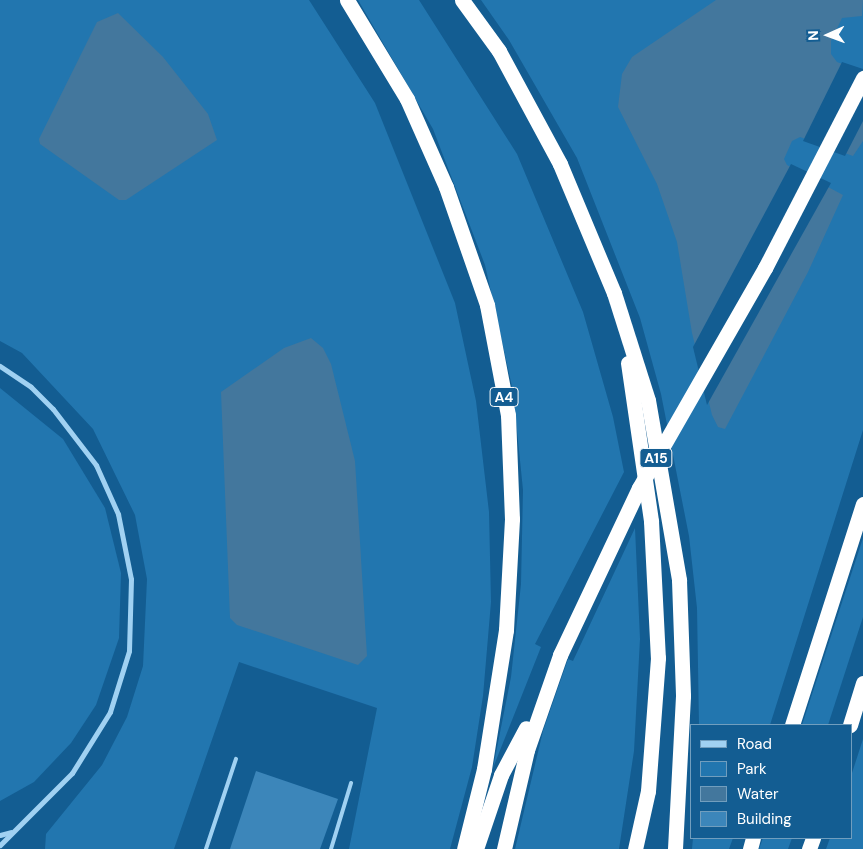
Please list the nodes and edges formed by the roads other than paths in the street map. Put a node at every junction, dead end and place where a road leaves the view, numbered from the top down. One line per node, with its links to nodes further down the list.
1 (348, 0): 18 (highway, A4)
2 (462, 0): 4 (highway)
3 (863, 78): 8 (highway, A15, bridge)
4 (614, 293): 21 (highway); 22 (highway)
5 (0, 366): 13 (street)
6 (863, 504): 9 (highway)
7 (863, 683): 10 (highway)
8 (547, 687): 19 (highway, A15); 20 (highway, A15)
9 (792, 724)
10 (850, 724)
11 (236, 759): 16 (lane)
12 (351, 783): 17 (lane)
13 (11, 832): 14 (street); 15 (street)
14 (0, 835)
15 (0, 845)
16 (206, 849)
17 (331, 849)
18 (464, 849)
19 (476, 849)
20 (504, 849)
21 (635, 849)
22 (675, 849)

